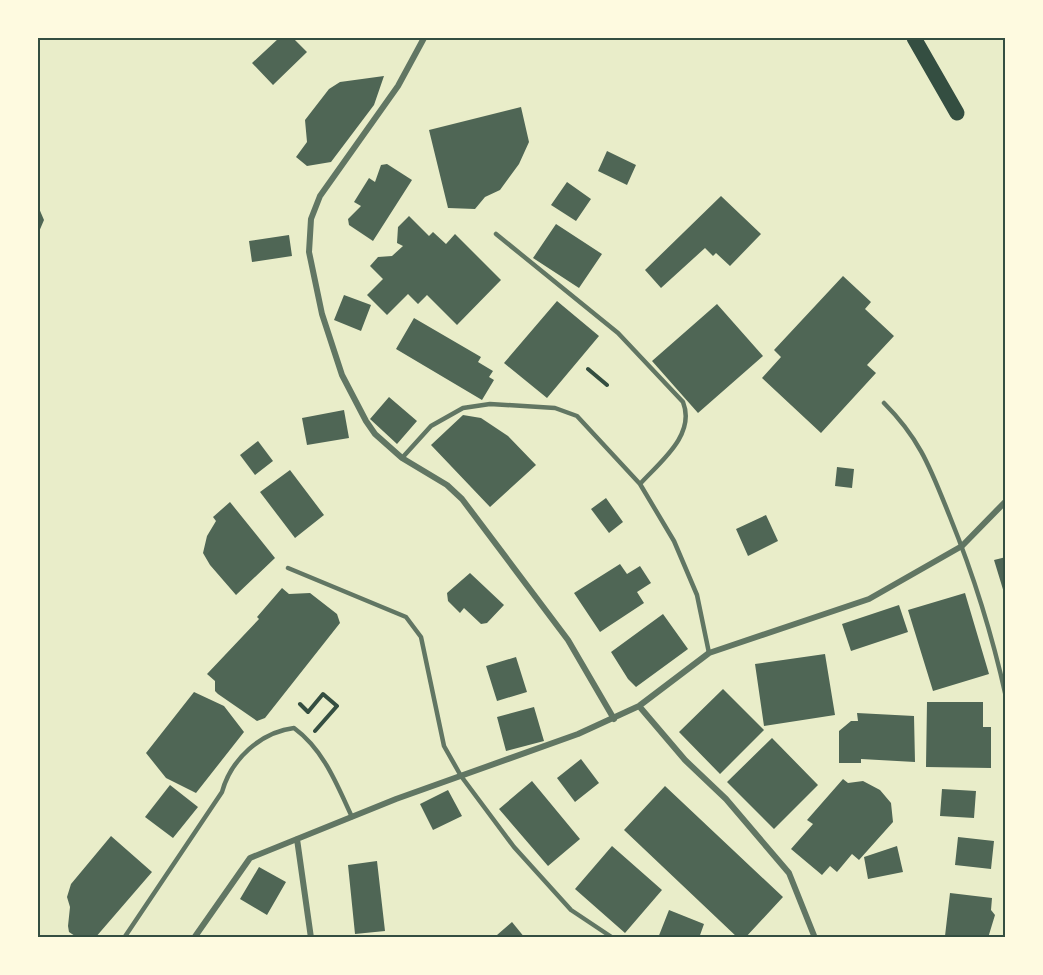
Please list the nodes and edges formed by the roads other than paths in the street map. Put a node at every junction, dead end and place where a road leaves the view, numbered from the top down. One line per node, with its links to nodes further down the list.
1 (424, 38): 6 (street)
2 (914, 38): 3 (main road)
3 (957, 113)
4 (496, 234): 7 (lane)
5 (884, 403): 9 (lane)
6 (402, 458): 7 (lane); 14 (street)
7 (640, 484): 11 (lane)
8 (1005, 501): 9 (street)
9 (962, 546): 11 (street); 12 (lane)
10 (288, 568): 15 (lane)
11 (709, 653): 13 (street)
12 (1005, 697)
13 (639, 706): 14 (street); 22 (street)
14 (614, 719): 15 (street)
15 (461, 776): 16 (street); 21 (lane)
16 (352, 817): 17 (street); 18 (lane)
17 (297, 839): 19 (street); 20 (street)
18 (124, 938)
19 (194, 938)
20 (311, 938)
21 (613, 938)
22 (815, 938)

